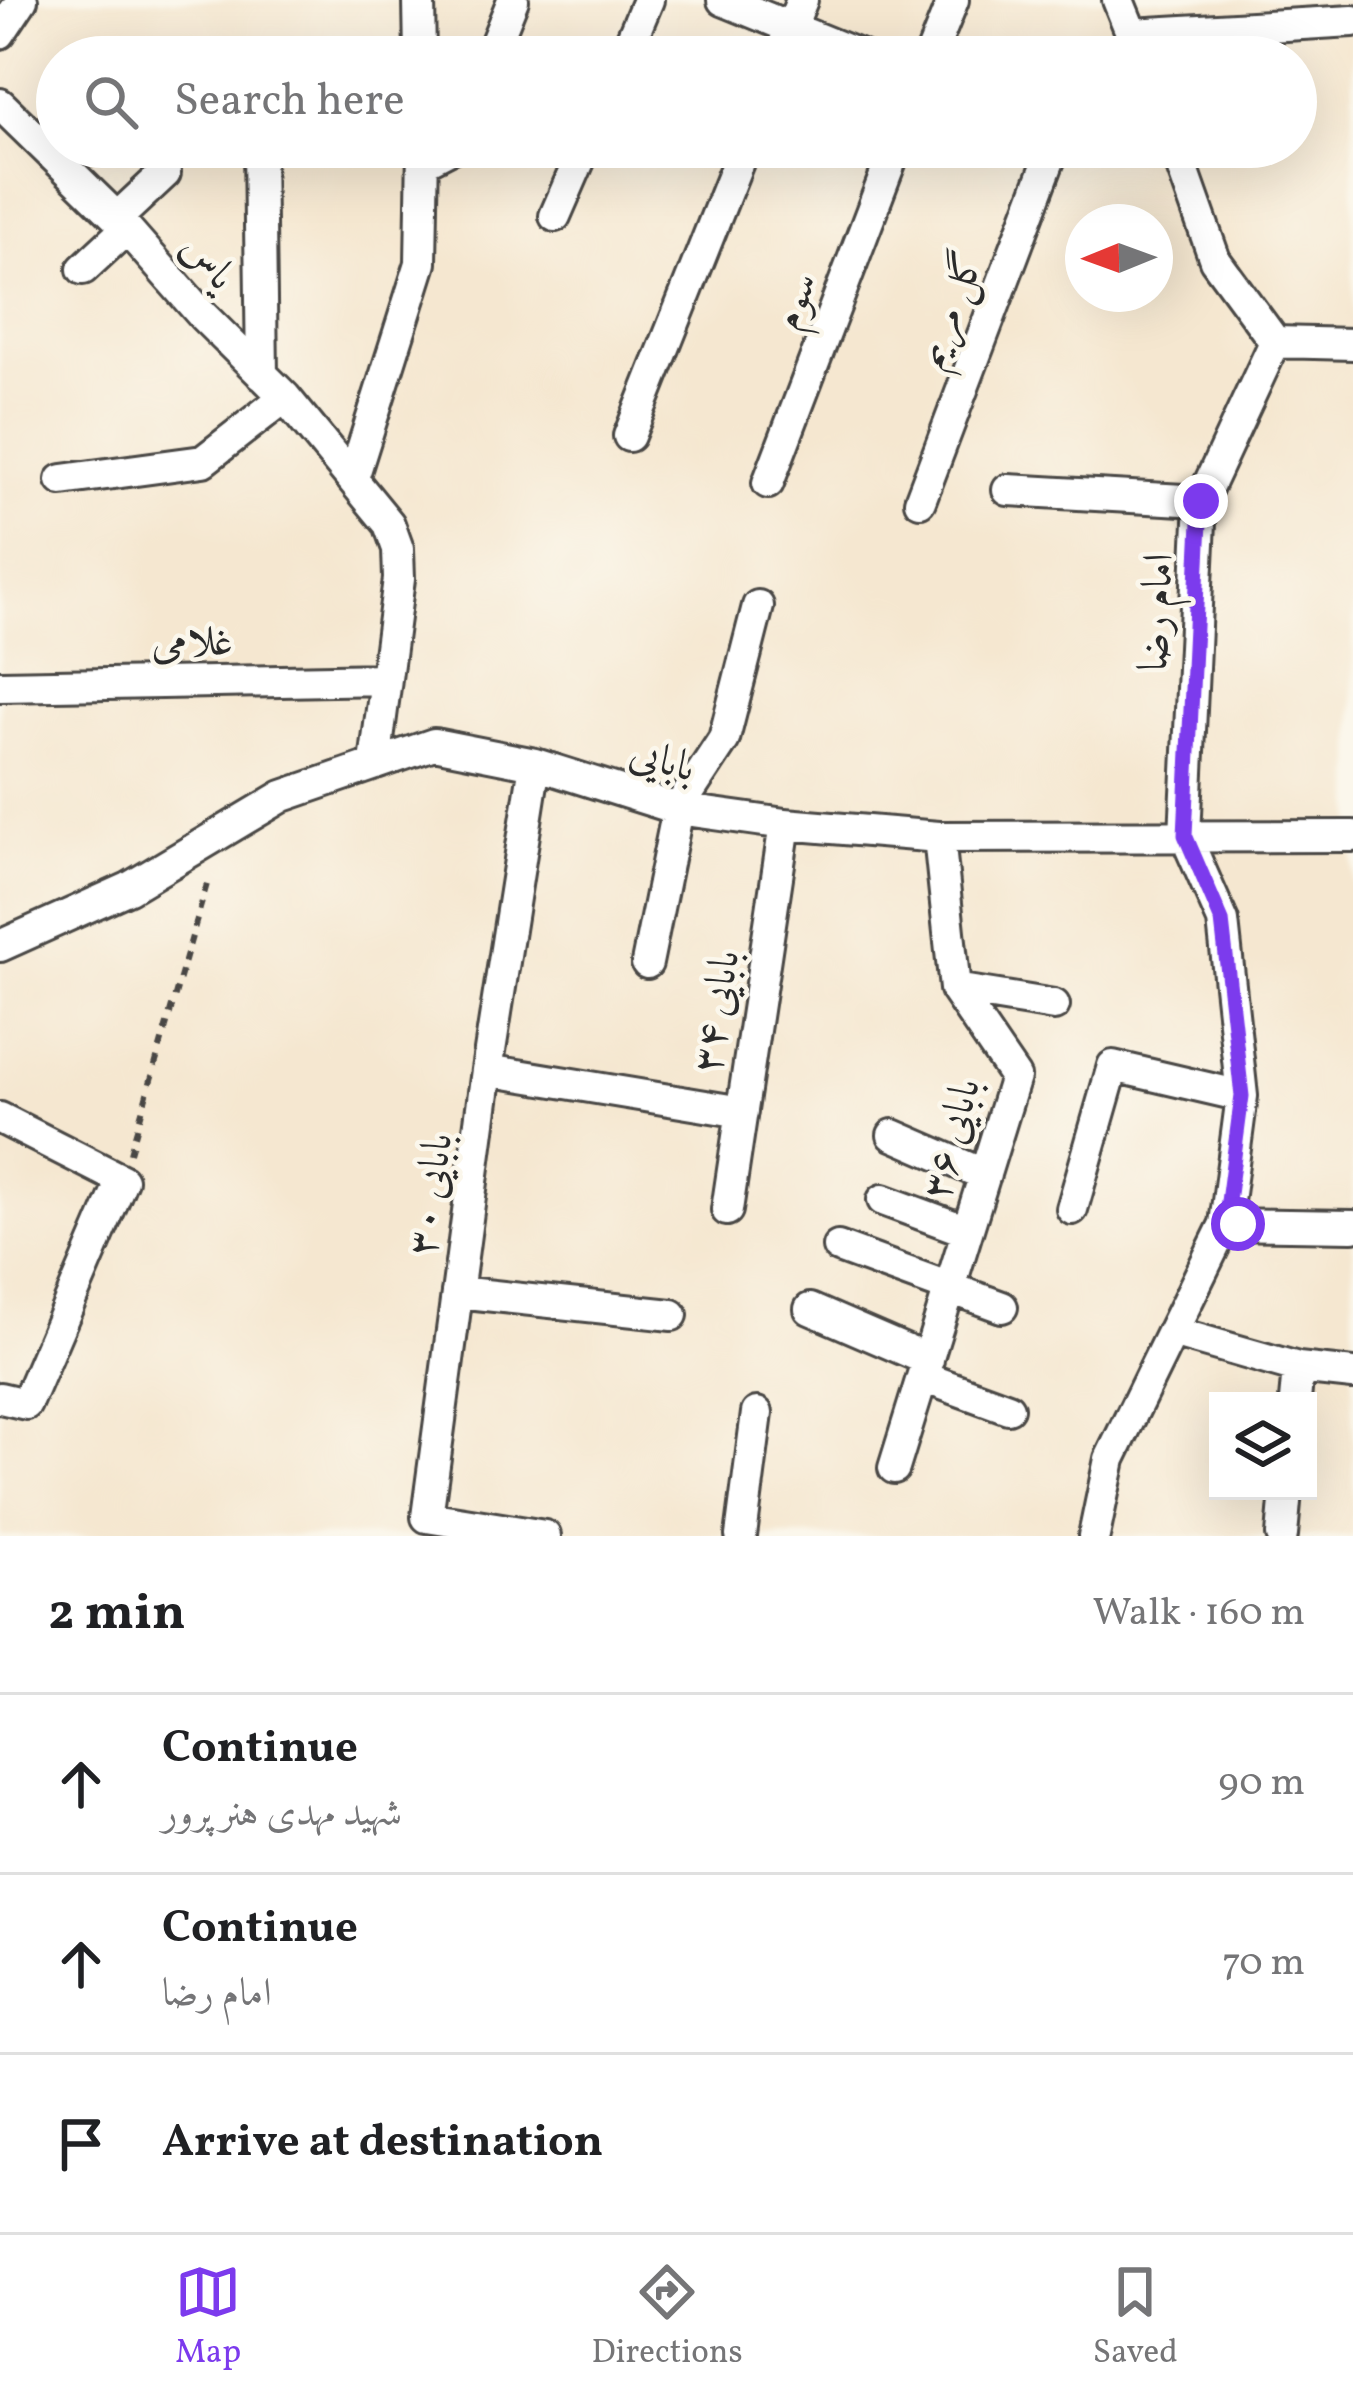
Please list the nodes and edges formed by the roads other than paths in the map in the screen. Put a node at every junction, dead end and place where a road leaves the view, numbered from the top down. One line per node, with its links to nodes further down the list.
1 (22, 0): 10 (street)
2 (418, 0): 11 (street)
3 (514, 0): 12 (street)
4 (648, 0): 13 (street)
5 (723, 0): 8 (street)
6 (953, 0): 15 (street)
7 (1118, 0): 16 (street)
8 (796, 14): 14 (street)
9 (1353, 21): 17 (street)
10 (0, 33)
11 (419, 36)
12 (499, 36)
13 (632, 36)
14 (830, 36)
15 (938, 36)
16 (1132, 36)
17 (1223, 36)
18 (0, 104): 19 (street, یاس)
19 (36, 139)
20 (66, 168): 30 (street, یاس)
21 (260, 168): 34 (street)
22 (423, 168): 37 (street)
23 (576, 168): 29 (street)
24 (736, 168): 36 (street)
25 (888, 168): 39 (street, سوم)
26 (1046, 168): 42 (street, گل مریم)
27 (1182, 168): 32 (street)
28 (165, 173): 30 (street)
29 (555, 216)
30 (122, 223): 31 (street); 34 (street, یاس)
31 (82, 269)
32 (1274, 342): 33 (street); 41 (street, امام رضا)
33 (1353, 344)
34 (262, 375): 35 (street, یاس)
35 (285, 397): 37 (street, یاس); 38 (street)
36 (629, 436)
37 (354, 475): 44 (street, یاس)
38 (62, 480)
39 (768, 483)
40 (1007, 490): 41 (street)
41 (1201, 501): 50 (street, امام رضا)
42 (920, 502)
43 (758, 606): 48 (street)
44 (386, 679): 45 (street, غلامی); 46 (street, یاس)
45 (0, 686)
46 (375, 764): 47 (street, بابایی); 53 (street, بابایی)
47 (535, 764): 48 (street, بابایی); 57 (street, بابایی ۳۰)
48 (678, 809): 49 (street, بابایی); 54 (street)
49 (785, 824): 52 (street, بابایی); 59 (street, بابایی ۳۴)
50 (1185, 835): 51 (street, بابایی); 52 (street, بابایی); 58 (street)
51 (1353, 836)
52 (939, 837): 55 (street, بابایی ۳۶)
53 (0, 946)
54 (647, 964)
55 (955, 989): 56 (street); 62 (street, بابایی ۳۶)
56 (1054, 1005)
57 (487, 1070): 59 (street); 71 (street, بابایی ۳۰)
58 (1242, 1096): 64 (street); 66 (street)
59 (742, 1112): 65 (street, بابایی ۳۴)
60 (0, 1118): 80 (street)
61 (893, 1135): 62 (street)
62 (985, 1175): 68 (street, بابایی ۳۶)
63 (883, 1200): 68 (street)
64 (1072, 1209)
65 (727, 1210)
66 (1225, 1224): 67 (street); 75 (street)
67 (1353, 1226)
68 (967, 1231): 70 (street, بابایی ۳۶)
69 (838, 1247): 70 (street)
70 (949, 1290): 72 (street); 77 (street, بابایی ۳۶)
71 (457, 1292): 74 (street); 86 (street, بابایی ۳۰)
72 (1002, 1307)
73 (810, 1309): 77 (street)
74 (672, 1315)
75 (1172, 1332): 76 (street); 88 (street)
76 (1298, 1368): 78 (street); 79 (street)
77 (925, 1369): 81 (street); 83 (street, بابایی ۳۶)
78 (1353, 1374)
79 (1295, 1392)
80 (0, 1398)
81 (1008, 1408)
82 (757, 1413): 87 (street)
83 (894, 1468)
84 (1285, 1500): 85 (street)
85 (1282, 1534)
86 (545, 1536)
87 (741, 1536)
88 (1094, 1536)

